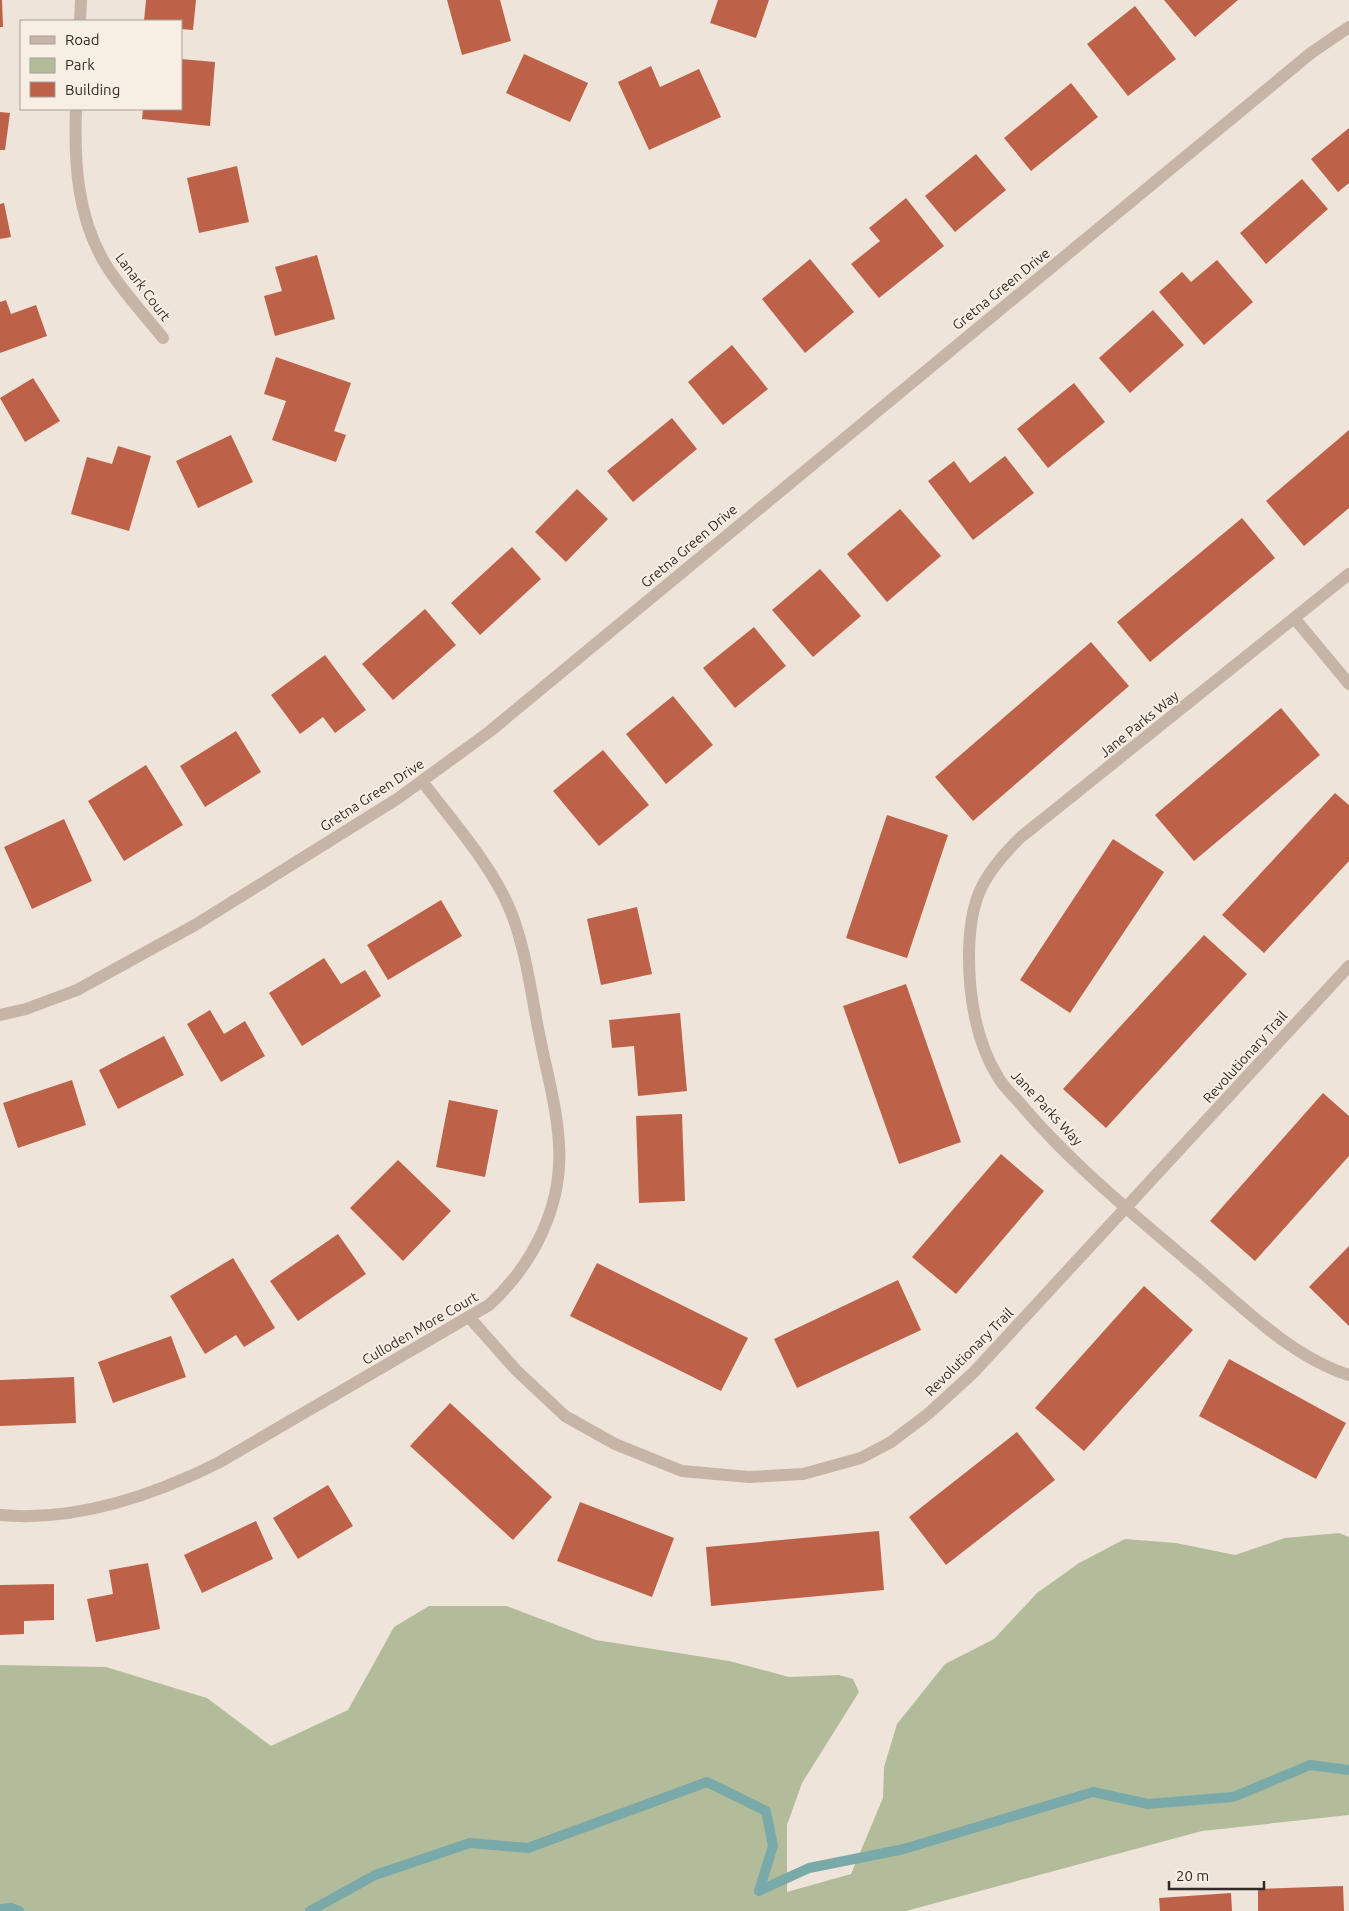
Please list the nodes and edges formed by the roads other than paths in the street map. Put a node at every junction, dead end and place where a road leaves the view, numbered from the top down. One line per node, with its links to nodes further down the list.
1 (81, 0): 2 (street)
2 (80, 20)
3 (1349, 27): 9 (street, Gretna Green Drive)
4 (76, 110): 5 (street, Lanark Court)
5 (163, 338)
6 (1349, 574): 7 (street, Jane Parks Way)
7 (1295, 619): 8 (street); 12 (street, Jane Parks Way)
8 (1349, 684)
9 (422, 781): 11 (street, Gretna Green Drive); 13 (street, Culloden More Court)
10 (1349, 966): 12 (street, Revolutionary Trail)
11 (0, 1015)
12 (1126, 1209): 13 (street, Revolutionary Trail); 14 (street, Jane Parks Way)
13 (469, 1317): 15 (street, Culloden More Court)
14 (1349, 1375)
15 (0, 1515)

